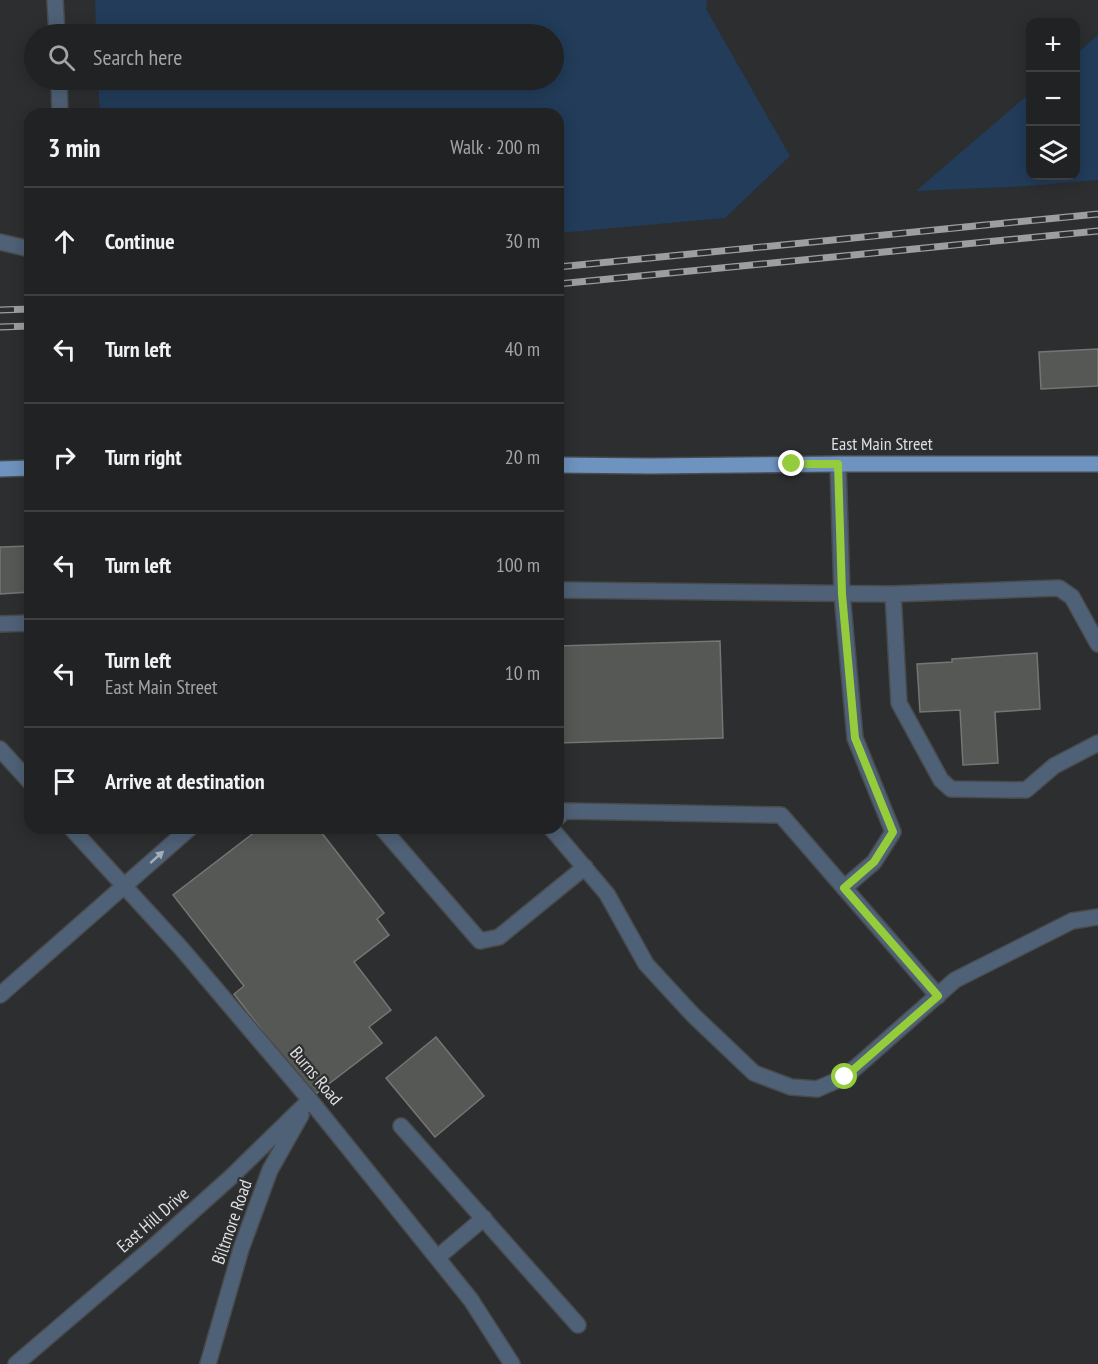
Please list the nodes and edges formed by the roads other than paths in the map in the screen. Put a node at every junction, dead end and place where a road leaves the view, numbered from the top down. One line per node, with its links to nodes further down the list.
1 (55, 0): 2 (street)
2 (56, 24)
3 (59, 90): 4 (street)
4 (60, 108)
5 (0, 242): 6 (street)
6 (24, 248)
7 (838, 464): 8 (main road, East Main Street); 9 (main road, East Main Street); 13 (street)
8 (564, 465)
9 (1098, 465)
10 (24, 468): 11 (main road)
11 (0, 469)
12 (564, 590): 13 (street)
13 (842, 594): 14 (street); 28 (street)
14 (893, 594): 17 (street); 18 (street)
15 (24, 623): 16 (street)
16 (0, 624)
17 (1098, 644)
18 (1098, 743)
19 (0, 749): 20 (street)
20 (24, 775)
21 (564, 812): 28 (street)
22 (76, 834): 27 (street, Burns Road)
23 (183, 834): 27 (street, one-way to 23)
24 (387, 834): 26 (street)
25 (556, 834): 26 (street)
26 (585, 867): 31 (street)
27 (124, 886): 30 (street); 32 (street, Burns Road)
28 (844, 888): 31 (street)
29 (1098, 917): 31 (street)
30 (0, 995)
31 (938, 996)
32 (310, 1100): 35 (street, Burns Road); 37 (street, East Hill Drive); 38 (street, Biltmore Road)
33 (401, 1126): 34 (street)
34 (484, 1218): 35 (street); 36 (street)
35 (438, 1257): 39 (street, Burns Road)
36 (578, 1325)
37 (16, 1364)
38 (208, 1364)
39 (512, 1364)

